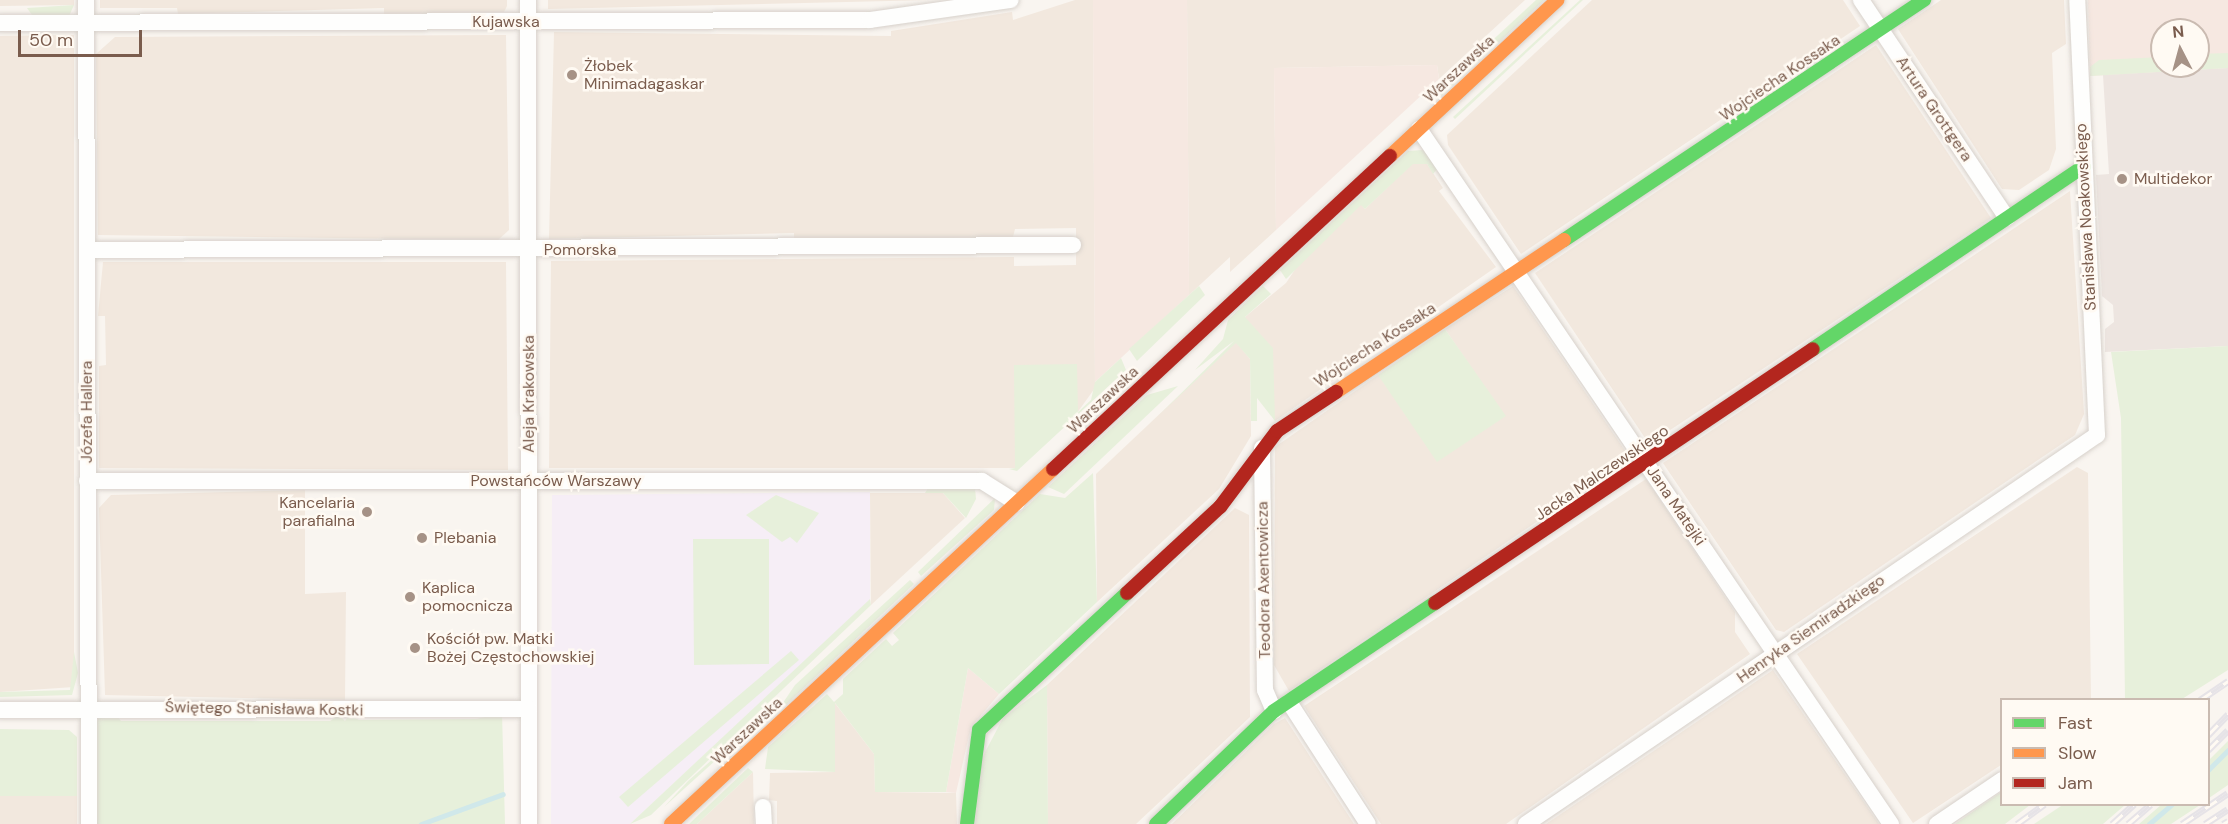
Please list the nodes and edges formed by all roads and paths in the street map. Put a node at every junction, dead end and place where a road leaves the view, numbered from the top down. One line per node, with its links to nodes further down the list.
1 (86, 0): 10 (street, Józefa Hallera)
2 (528, 0): 8 (street, Aleja Krakowska)
3 (1011, 0): 8 (street, Kujawska)
4 (1557, 0): 12 (street, Warszawska)
5 (1861, 0): 11 (street, Artura Grottgera)
6 (1924, 0): 11 (street, Wojciecha Kossaka)
7 (2077, 0): 13 (street, Stanisława Noakowskiego)
8 (529, 22): 10 (street, Kujawska); 17 (street, Aleja Krakowska)
9 (0, 23): 10 (street, Kujawska)
10 (86, 24): 16 (street, Józefa Hallera)
11 (1882, 30): 14 (street, Artura Grottgera); 18 (street, Wojciecha Kossaka)
12 (1419, 129): 18 (street, Jana Matejki); 24 (street, Warszawska)
13 (2083, 167): 14 (street, Jacka Malczewskiego); 19 (street, Stanisława Noakowskiego)
14 (2007, 218): 21 (street, Jacka Malczewskiego)
15 (1073, 245): 17 (street, Pomorska)
16 (87, 250): 17 (street, Pomorska); 23 (street, Józefa Hallera)
17 (529, 250): 22 (street, Aleja Krakowska)
18 (1520, 272): 20 (street, Wojciecha Kossaka); 21 (street, Jana Matejki)
19 (2097, 435): 25 (street, Henryka Siemiradzkiego)
20 (1262, 448): 30 (street, Teodora Axentowicza); 37 (street, Wojciecha Kossaka)
21 (1647, 462): 25 (street, Jana Matejki); 26 (street, Jacka Malczewskiego)
22 (528, 480): 23 (street, Powstańców Warszawy); 24 (street, Powstańców Warszawy); 28 (street, Aleja Krakowska)
23 (87, 481): 27 (street, Józefa Hallera)
24 (1017, 503): 35 (street, Warszawska)
25 (1776, 654): 40 (street, Henryka Siemiradzkiego); 41 (street, Jana Matejki)
26 (1289, 702): 30 (street, Jacka Malczewskiego); 39 (street)
27 (89, 708): 28 (street, Świętego Stanisława Kostki); 29 (street, Świętego Stanisława Kostki); 33 (street, Józefa Hallera)
28 (529, 709): 34 (street, Aleja Krakowska)
29 (0, 710)
30 (1274, 711): 38 (street, Jacka Malczewskiego)
31 (2000, 781): 42 (street)
32 (764, 807): 36 (street)
33 (89, 824)
34 (529, 824)
35 (671, 824)
36 (764, 824)
37 (967, 824)
38 (1156, 824)
39 (1368, 824)
40 (1526, 824)
41 (1891, 824)
42 (1937, 824)

